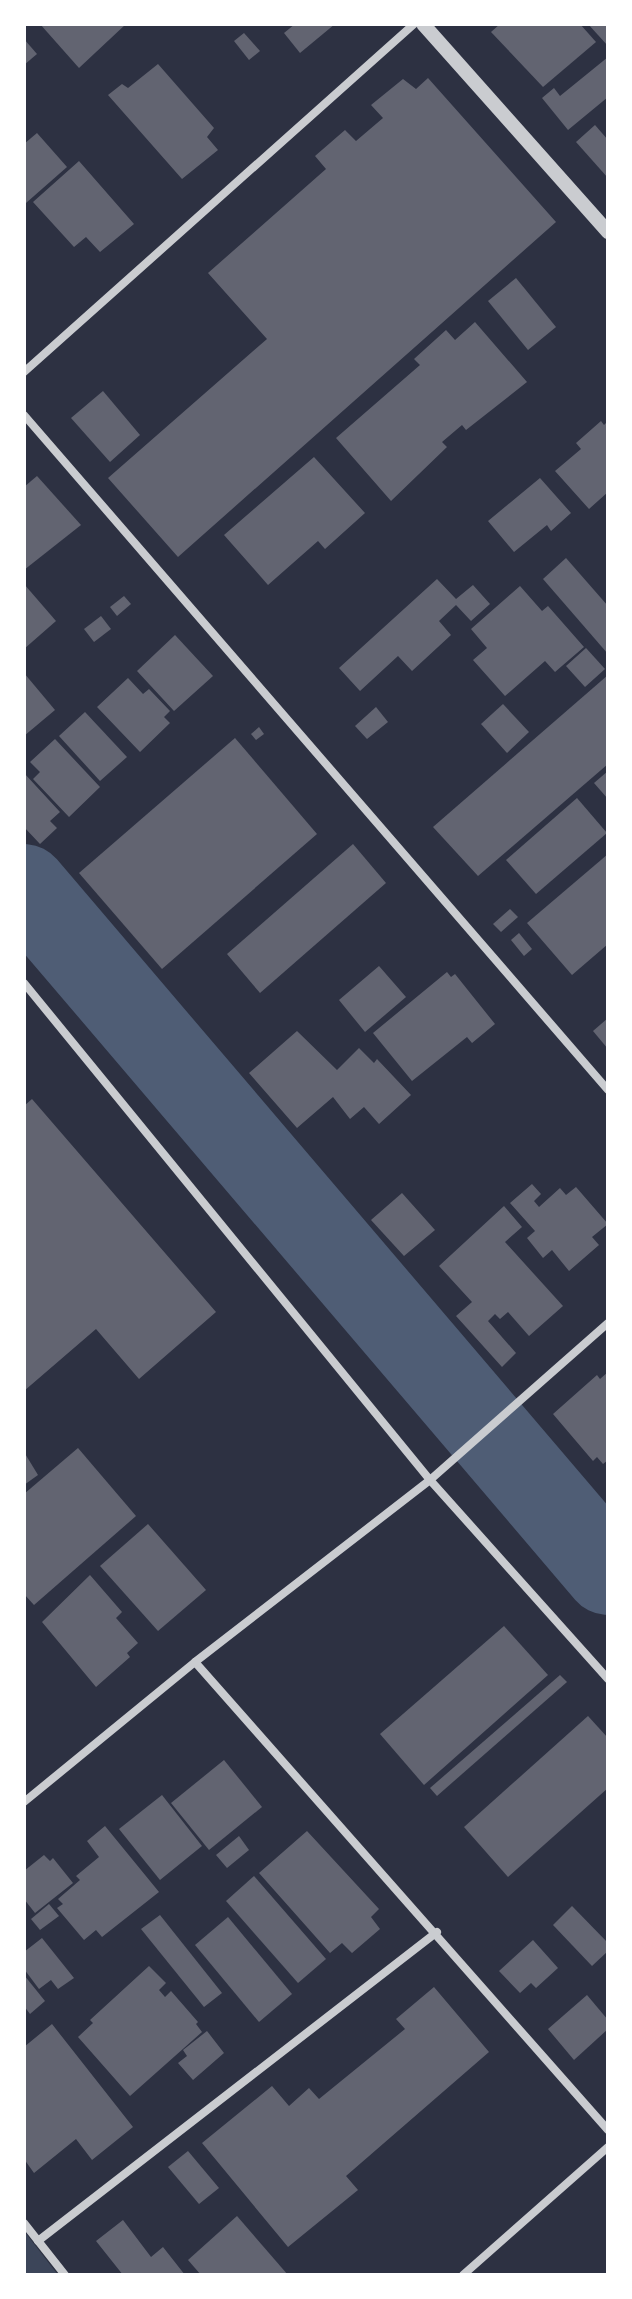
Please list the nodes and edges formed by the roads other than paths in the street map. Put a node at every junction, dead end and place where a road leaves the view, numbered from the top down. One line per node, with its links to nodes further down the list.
1 (414, 24): 4 (street)
2 (423, 24): 3 (street)
3 (608, 232)
4 (24, 372)
5 (24, 415): 7 (street)
6 (24, 983): 9 (street)
7 (608, 1090)
8 (608, 1323): 9 (street)
9 (430, 1480): 10 (street); 11 (street)
10 (195, 1662): 12 (street); 13 (street)
11 (608, 1679)
12 (24, 1802)
13 (437, 1932): 14 (street); 17 (street)
14 (608, 2130)
15 (608, 2147): 19 (street)
16 (24, 2223): 17 (street)
17 (38, 2241): 18 (street)
18 (65, 2275)
19 (463, 2275)

